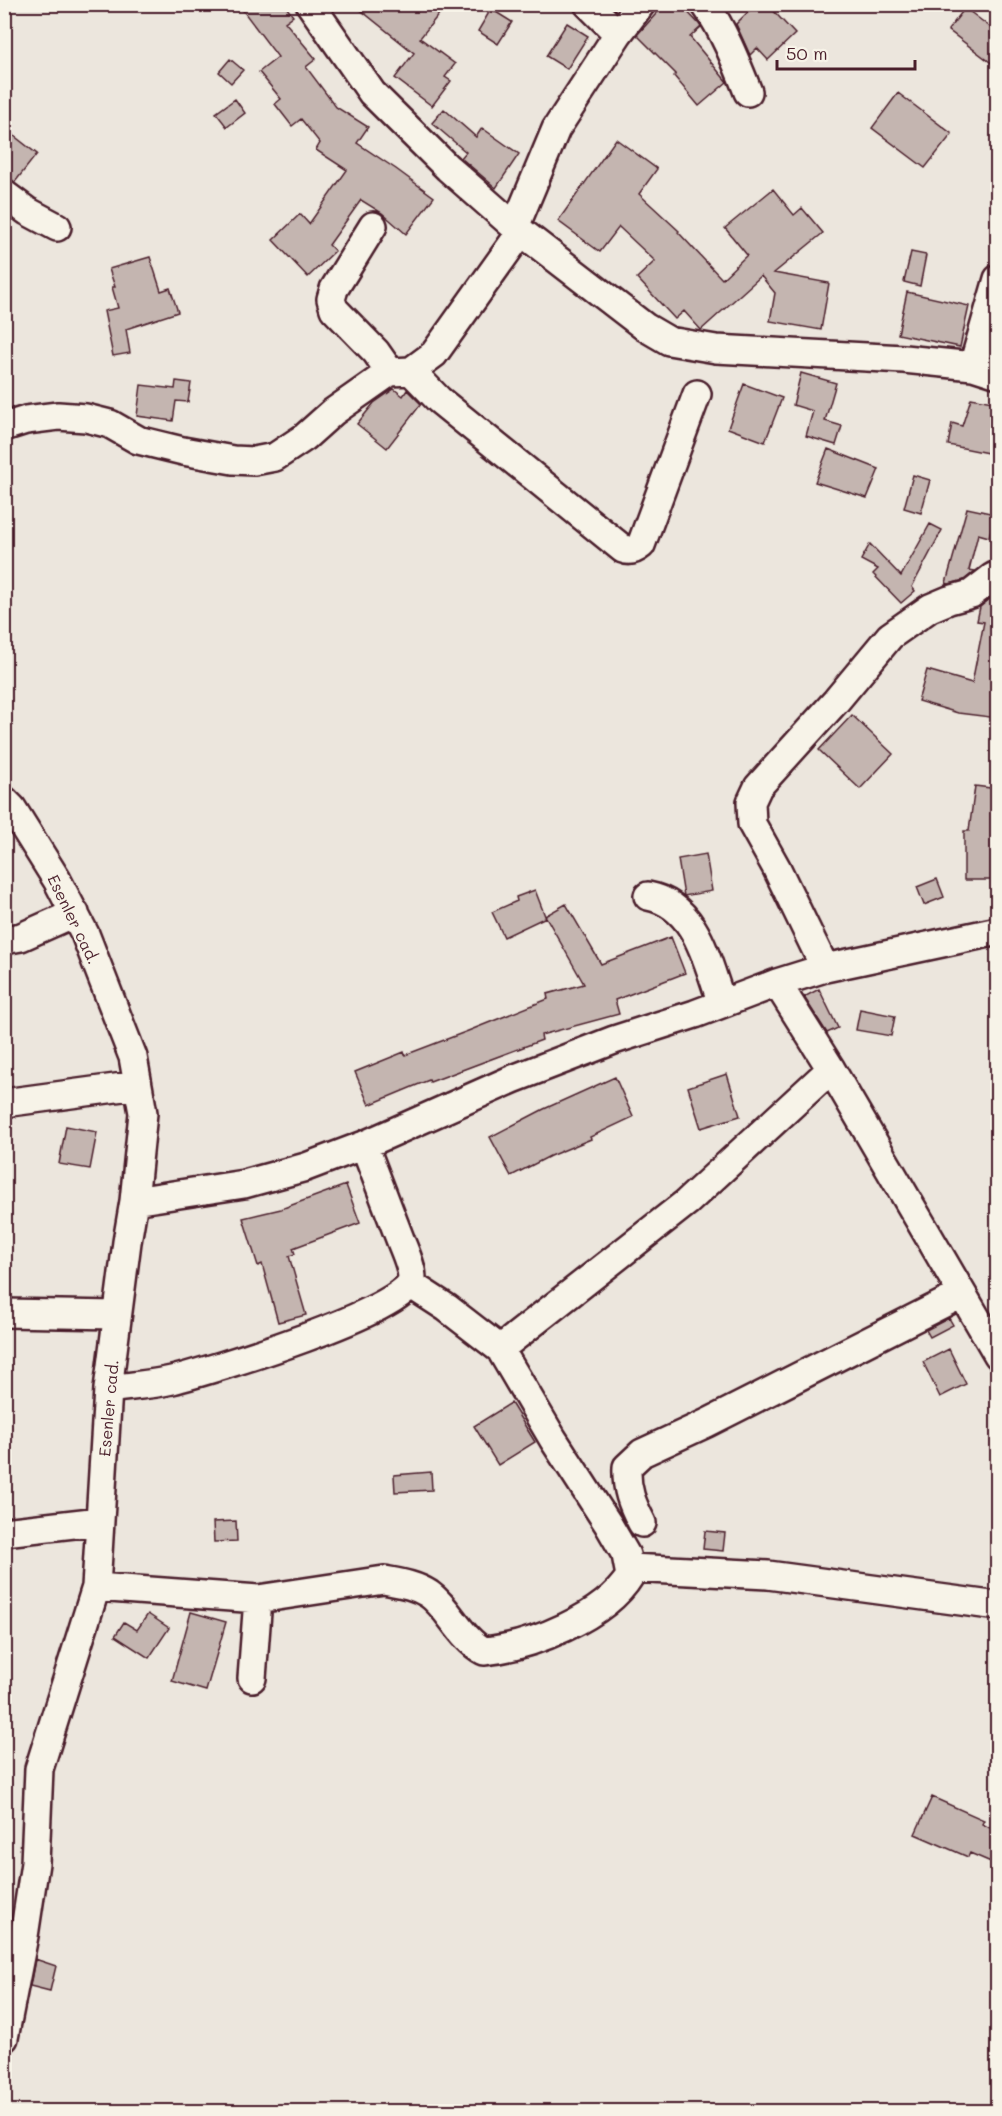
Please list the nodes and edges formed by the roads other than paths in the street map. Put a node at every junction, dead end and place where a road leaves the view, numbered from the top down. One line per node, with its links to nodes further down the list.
1 (310, 4): 10 (street)
2 (588, 4): 5 (street)
3 (640, 4): 5 (street)
4 (705, 4): 6 (street)
5 (618, 34): 10 (street)
6 (748, 92)
7 (4, 194): 9 (street)
8 (373, 226): 13 (street)
9 (57, 227)
10 (518, 229): 12 (street); 13 (street)
11 (998, 279): 12 (street)
12 (985, 370)
13 (400, 371): 14 (street); 15 (street)
14 (698, 394)
15 (4, 427)
16 (998, 579): 22 (street)
17 (4, 800): 19 (street, Esenler cad.)
18 (648, 896): 24 (street)
19 (75, 913): 21 (street); 26 (street, Esenler cad.)
20 (998, 931): 22 (street)
21 (4, 940)
22 (825, 968): 23 (street)
23 (777, 983): 24 (street); 25 (street)
24 (722, 1003): 28 (street)
25 (831, 1070): 31 (street); 34 (street)
26 (138, 1085): 27 (street); 29 (street, Esenler cad.)
27 (4, 1104)
28 (364, 1145): 29 (street); 30 (street)
29 (134, 1201): 33 (street, Esenler cad.)
30 (410, 1284): 34 (street); 36 (street)
31 (962, 1294): 35 (street); 38 (street)
32 (4, 1313): 33 (street)
33 (117, 1315): 36 (street, Esenler cad.)
34 (500, 1350): 40 (street)
35 (998, 1355)
36 (108, 1389): 37 (street, Esenler cad.)
37 (100, 1521): 39 (street); 41 (street, Esenler cad.)
38 (642, 1523)
39 (4, 1532)
40 (630, 1568): 42 (street); 43 (street)
41 (96, 1587): 42 (street); 45 (street, Esenler cad.)
42 (258, 1599): 44 (street)
43 (998, 1606)
44 (252, 1678)
45 (14, 1933): 46 (street, Esenler cad.)
46 (4, 2038)

